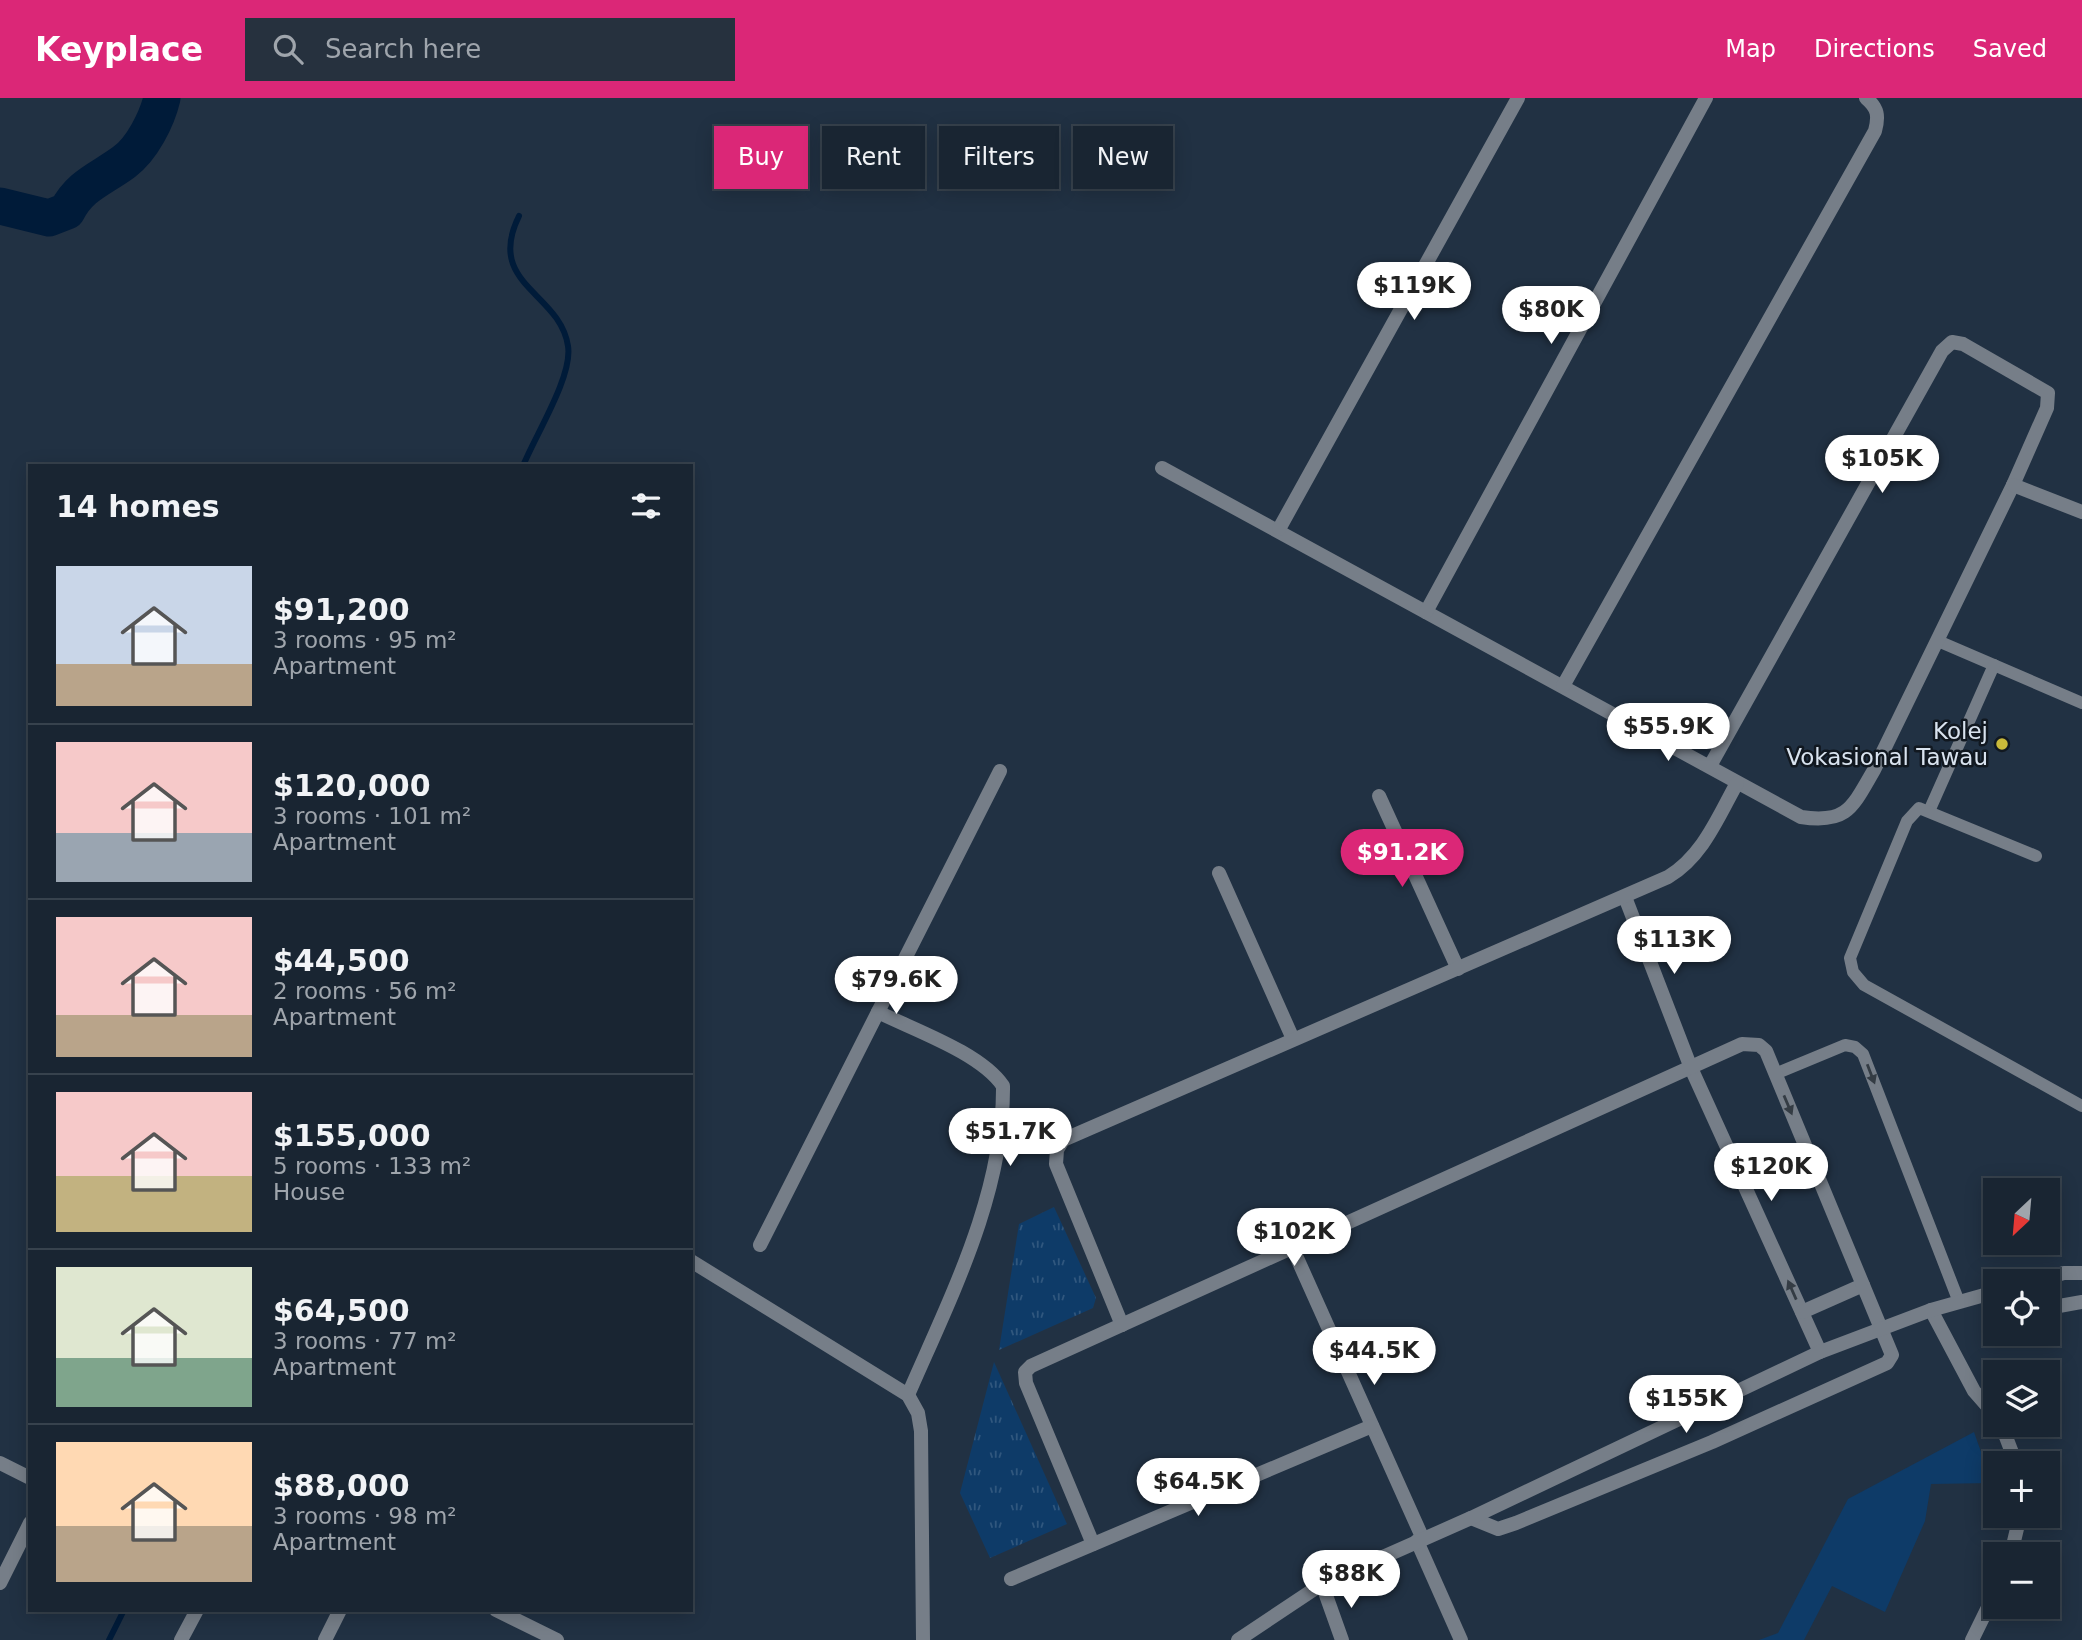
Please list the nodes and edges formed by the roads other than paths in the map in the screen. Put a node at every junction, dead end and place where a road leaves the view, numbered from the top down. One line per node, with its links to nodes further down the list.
1 (1518, 98): 7 (street)
2 (1706, 98): 8 (street)
3 (1866, 98): 11 (street)
4 (1162, 468): 7 (street)
5 (2013, 485): 6 (street); 9 (street); 13 (street)
6 (2082, 512)
7 (1279, 530): 8 (street)
8 (1426, 612): 11 (street)
9 (1938, 641): 10 (lane); 15 (street)
10 (1994, 666): 12 (lane); 17 (lane)
11 (1563, 686): 13 (street)
12 (2082, 704)
13 (1710, 766): 15 (street)
14 (1000, 771): 22 (street)
15 (1737, 783): 20 (street)
16 (1378, 796): 21 (street)
17 (1930, 810): 18 (lane); 26 (lane)
18 (2036, 856)
19 (1219, 873): 23 (street)
20 (1625, 897): 21 (street); 24 (street)
21 (1458, 968): 23 (street)
22 (878, 1012): 27 (street); 42 (street)
23 (1293, 1039): 39 (street)
24 (1691, 1068): 25 (street); 28 (street); 38 (street, one-way to 24)
25 (1776, 1074): 32 (street, one-way to 32); 34 (lane, one-way to 34)
26 (2082, 1106)
27 (760, 1245)
28 (1293, 1249): 39 (street); 44 (street)
29 (693, 1262): 42 (street)
30 (2082, 1273): 31 (street)
31 (2060, 1274)
32 (1863, 1285): 38 (street); 40 (street)
33 (1983, 1295): 34 (street)
34 (1959, 1301): 37 (street)
35 (2082, 1302): 36 (street)
36 (2060, 1306)
37 (1931, 1310): 40 (street); 43 (street)
38 (1802, 1312): 41 (street)
39 (1122, 1325): 50 (street)
40 (1881, 1328): 41 (street); 47 (street)
41 (1820, 1352): 47 (street)
42 (908, 1395): 62 (street)
43 (1983, 1401)
44 (1372, 1426): 49 (street); 50 (street)
45 (0, 1463): 46 (street)
46 (28, 1477)
47 (1471, 1518): 49 (street)
48 (28, 1526): 52 (street)
49 (1420, 1540): 53 (street); 65 (street)
50 (1093, 1544): 51 (street)
51 (1011, 1578)
52 (0, 1583)
53 (1322, 1584): 63 (street); 64 (street)
54 (196, 1612): 59 (street)
55 (339, 1612): 60 (street)
56 (499, 1612): 58 (street)
57 (1983, 1618): 66 (street)
58 (530, 1634): 61 (street)
59 (181, 1640)
60 (325, 1640)
61 (557, 1640)
62 (923, 1640)
63 (1238, 1640)
64 (1342, 1640)
65 (1461, 1640)
66 (1972, 1640)

